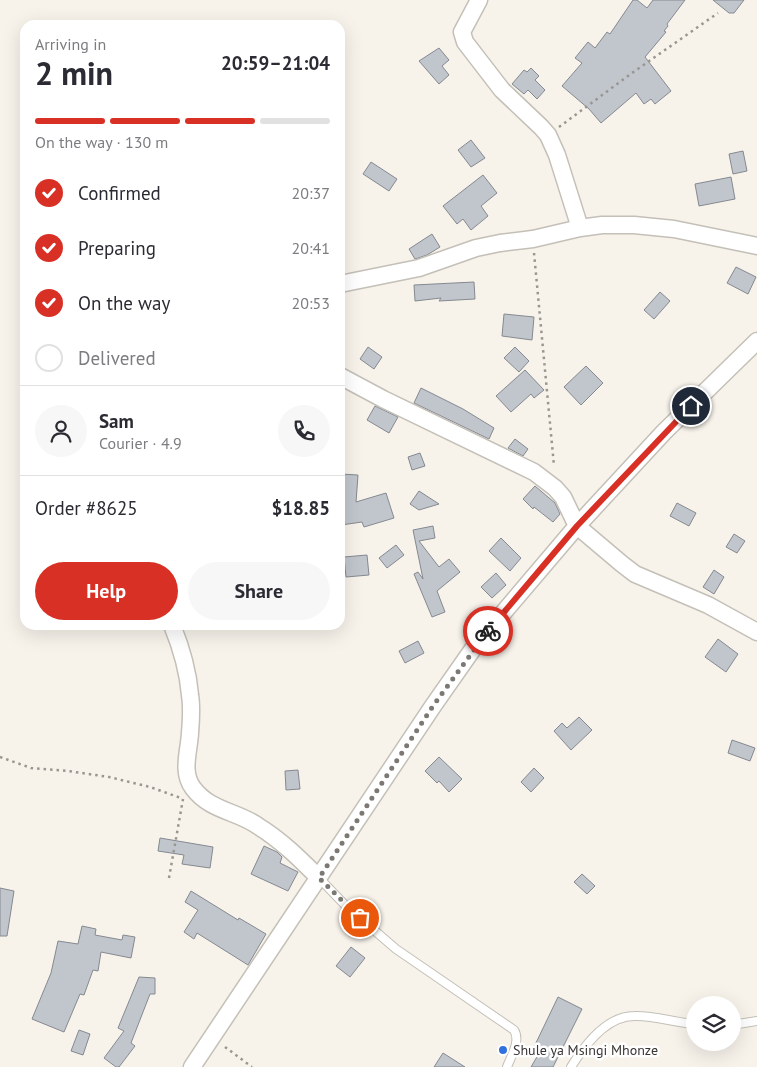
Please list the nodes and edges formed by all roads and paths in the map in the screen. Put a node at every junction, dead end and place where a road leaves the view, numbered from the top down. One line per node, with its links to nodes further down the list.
1 (479, 0): 3 (street)
2 (718, 13): 3 (path)
3 (548, 135): 4 (street)
4 (580, 228): 5 (street); 6 (street)
5 (533, 239): 7 (street); 10 (path)
6 (757, 246)
7 (345, 283)
8 (757, 341): 11 (street)
9 (345, 379): 10 (street)
10 (556, 488): 11 (street)
11 (577, 526): 13 (street); 18 (street)
12 (174, 630): 18 (street)
13 (757, 632)
14 (0, 758): 15 (path)
15 (183, 799): 16 (path); 17 (path)
16 (191, 802)
17 (169, 878)
18 (319, 878): 22 (street); 25 (lane)
19 (757, 1021): 21 (lane)
20 (686, 1023): 26 (lane)
21 (741, 1024)
22 (213, 1038): 23 (street); 24 (path)
23 (192, 1067)
24 (252, 1067)
25 (507, 1067)
26 (570, 1067)

